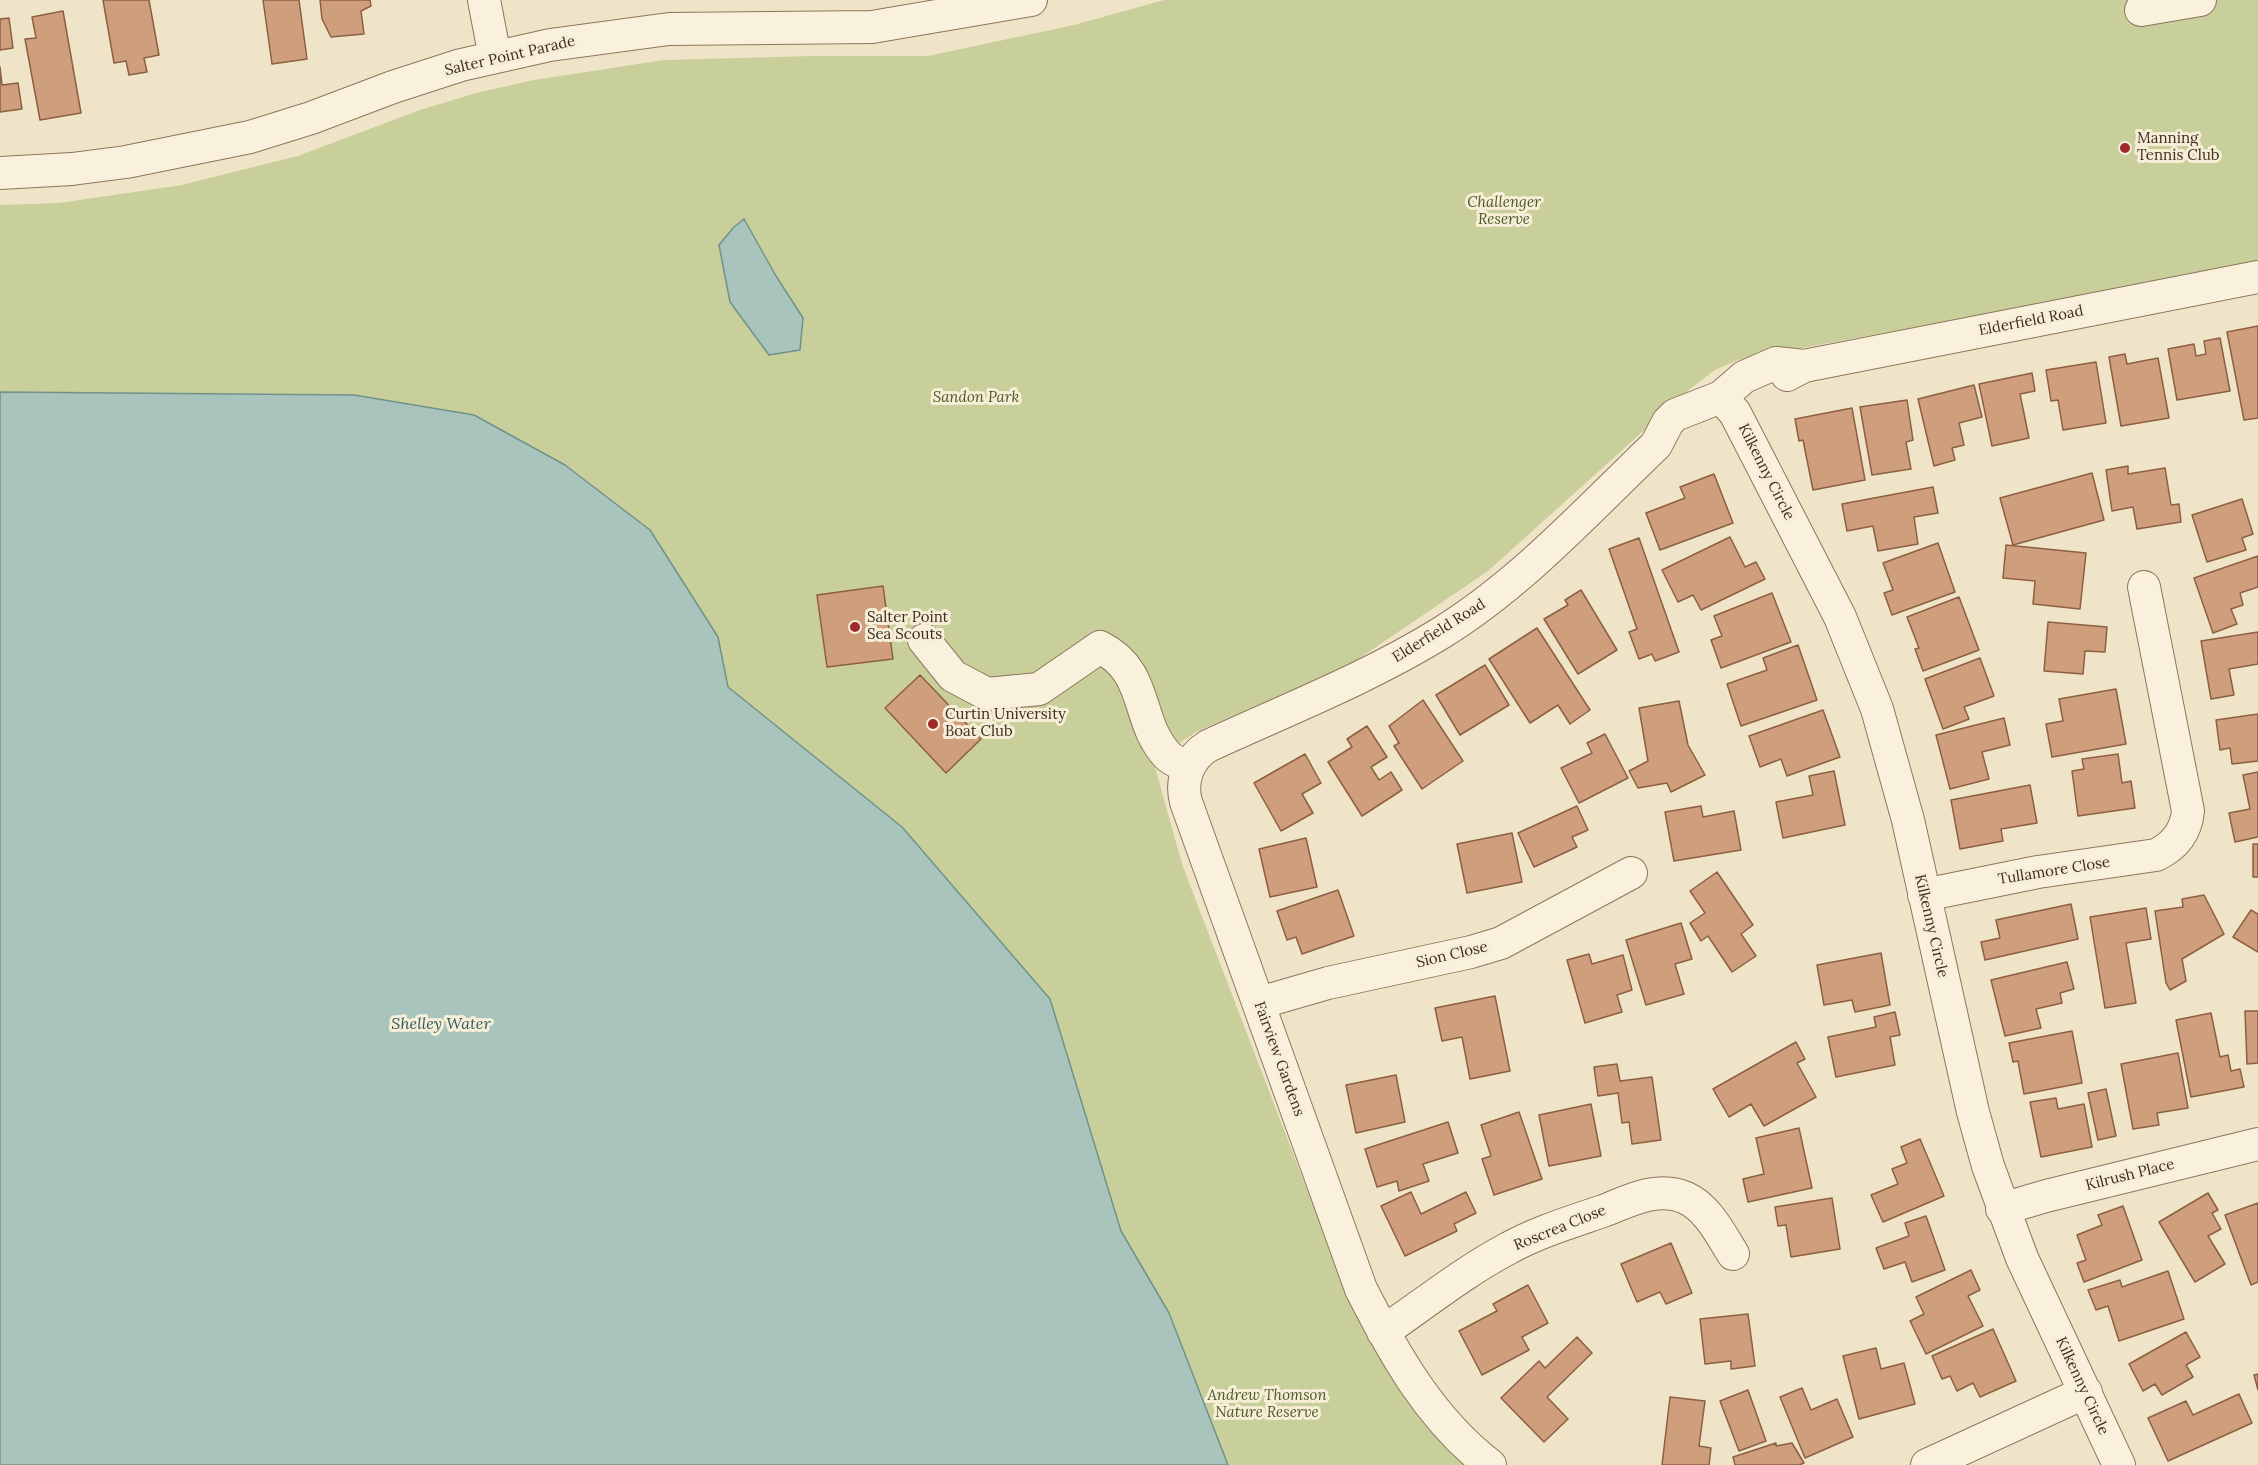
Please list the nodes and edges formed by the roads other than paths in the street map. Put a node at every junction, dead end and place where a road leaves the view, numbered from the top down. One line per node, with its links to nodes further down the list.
1 (484, 0): 6 (street)
2 (1031, 0): 5 (street, Salter Point Parade)
3 (2200, 0): 4 (street)
4 (2141, 10)
5 (872, 13): 6 (street, Salter Point Parade)
6 (495, 57): 7 (street, Salter Point Parade)
7 (0, 173)
8 (2258, 277): 9 (street, Elderfield Road)
9 (1728, 405): 12 (street, Elderfield Road); 14 (street, Kilkenny Circle)
10 (2144, 587): 14 (street, Tullamore Close)
11 (924, 640): 12 (street)
12 (1188, 767): 15 (street, Fairview Gardens)
13 (1631, 873): 15 (street, Sion Close)
14 (1924, 895): 17 (street, Kilkenny Circle)
15 (1259, 1003): 19 (street, Fairview Gardens)
16 (2258, 1144): 17 (street, Kilrush Place)
17 (2002, 1209): 20 (street, Kilkenny Circle)
18 (1733, 1254): 19 (street, Roscrea Close)
19 (1383, 1332): 21 (street, Fairview Gardens)
20 (2086, 1392): 22 (street); 23 (street, Kilkenny Circle)
21 (1490, 1465)
22 (1927, 1465)
23 (2119, 1465)

